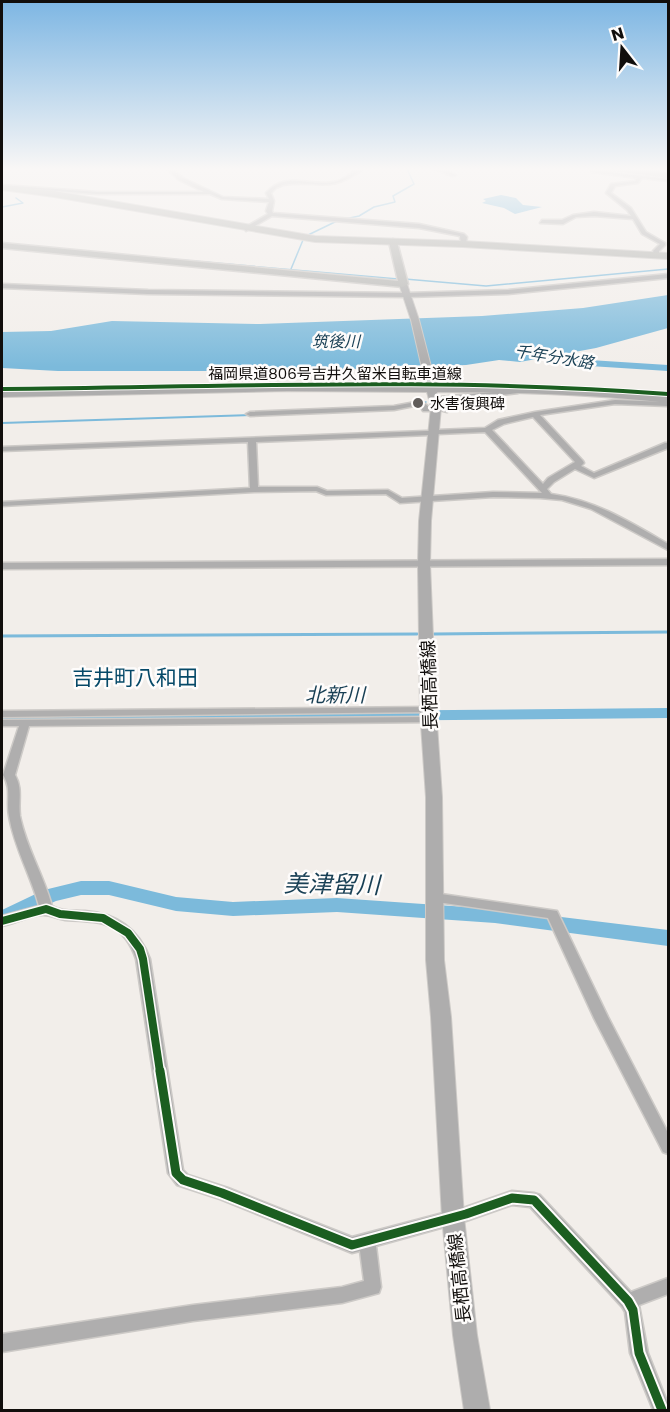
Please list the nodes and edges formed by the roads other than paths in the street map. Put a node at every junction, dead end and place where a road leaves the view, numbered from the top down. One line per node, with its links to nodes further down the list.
1 (287, 235): 4 (highway)
2 (462, 235): 5 (street)
3 (647, 235): 7 (street)
4 (393, 242): 5 (highway); 10 (main road)
5 (463, 244): 7 (highway)
6 (2, 246): 10 (main road)
7 (657, 255): 8 (highway)
8 (669, 256)
9 (669, 276): 12 (street)
10 (403, 284): 12 (main road, 長栖高橋線)
11 (2, 286): 12 (street)
12 (407, 297): 13 (main road, 長栖高橋線)
13 (433, 388): 14 (main road); 15 (main road); 30 (main road, 長栖高橋線)
14 (524, 389): 16 (main road); 18 (street)
15 (2, 395)
16 (669, 402): 20 (street)
17 (426, 409): 19 (street)
18 (444, 410)
19 (250, 414)
20 (535, 414): 21 (street); 27 (street)
21 (487, 430): 22 (street); 29 (street)
22 (438, 432)
23 (426, 433): 24 (street)
24 (252, 440): 26 (street); 28 (street)
25 (669, 445): 27 (street)
26 (2, 449)
27 (575, 466): 29 (street)
28 (254, 490): 30 (street); 31 (street)
29 (545, 493): 30 (street); 32 (street)
30 (427, 500): 34 (main road, 長栖高橋線)
31 (2, 504)
32 (669, 547)
33 (669, 562): 34 (street)
34 (424, 564): 35 (street); 37 (main road, 長栖高橋線)
35 (2, 566)
36 (2, 714): 37 (street)
37 (429, 715): 39 (street); 41 (main road, 長栖高橋線)
38 (2, 723): 39 (street)
39 (25, 723): 40 (street)
40 (5, 776): 42 (street)
41 (434, 899): 44 (street); 45 (main road, 長栖高橋線)
42 (44, 902): 43 (street); 46 (street)
43 (2, 921)
44 (669, 1147)
45 (453, 1217): 46 (street); 48 (street); 50 (main road, 長栖高橋線)
46 (367, 1242): 49 (street)
47 (669, 1286): 48 (street)
48 (628, 1301): 51 (street)
49 (2, 1343)
50 (477, 1410)
51 (662, 1410)

